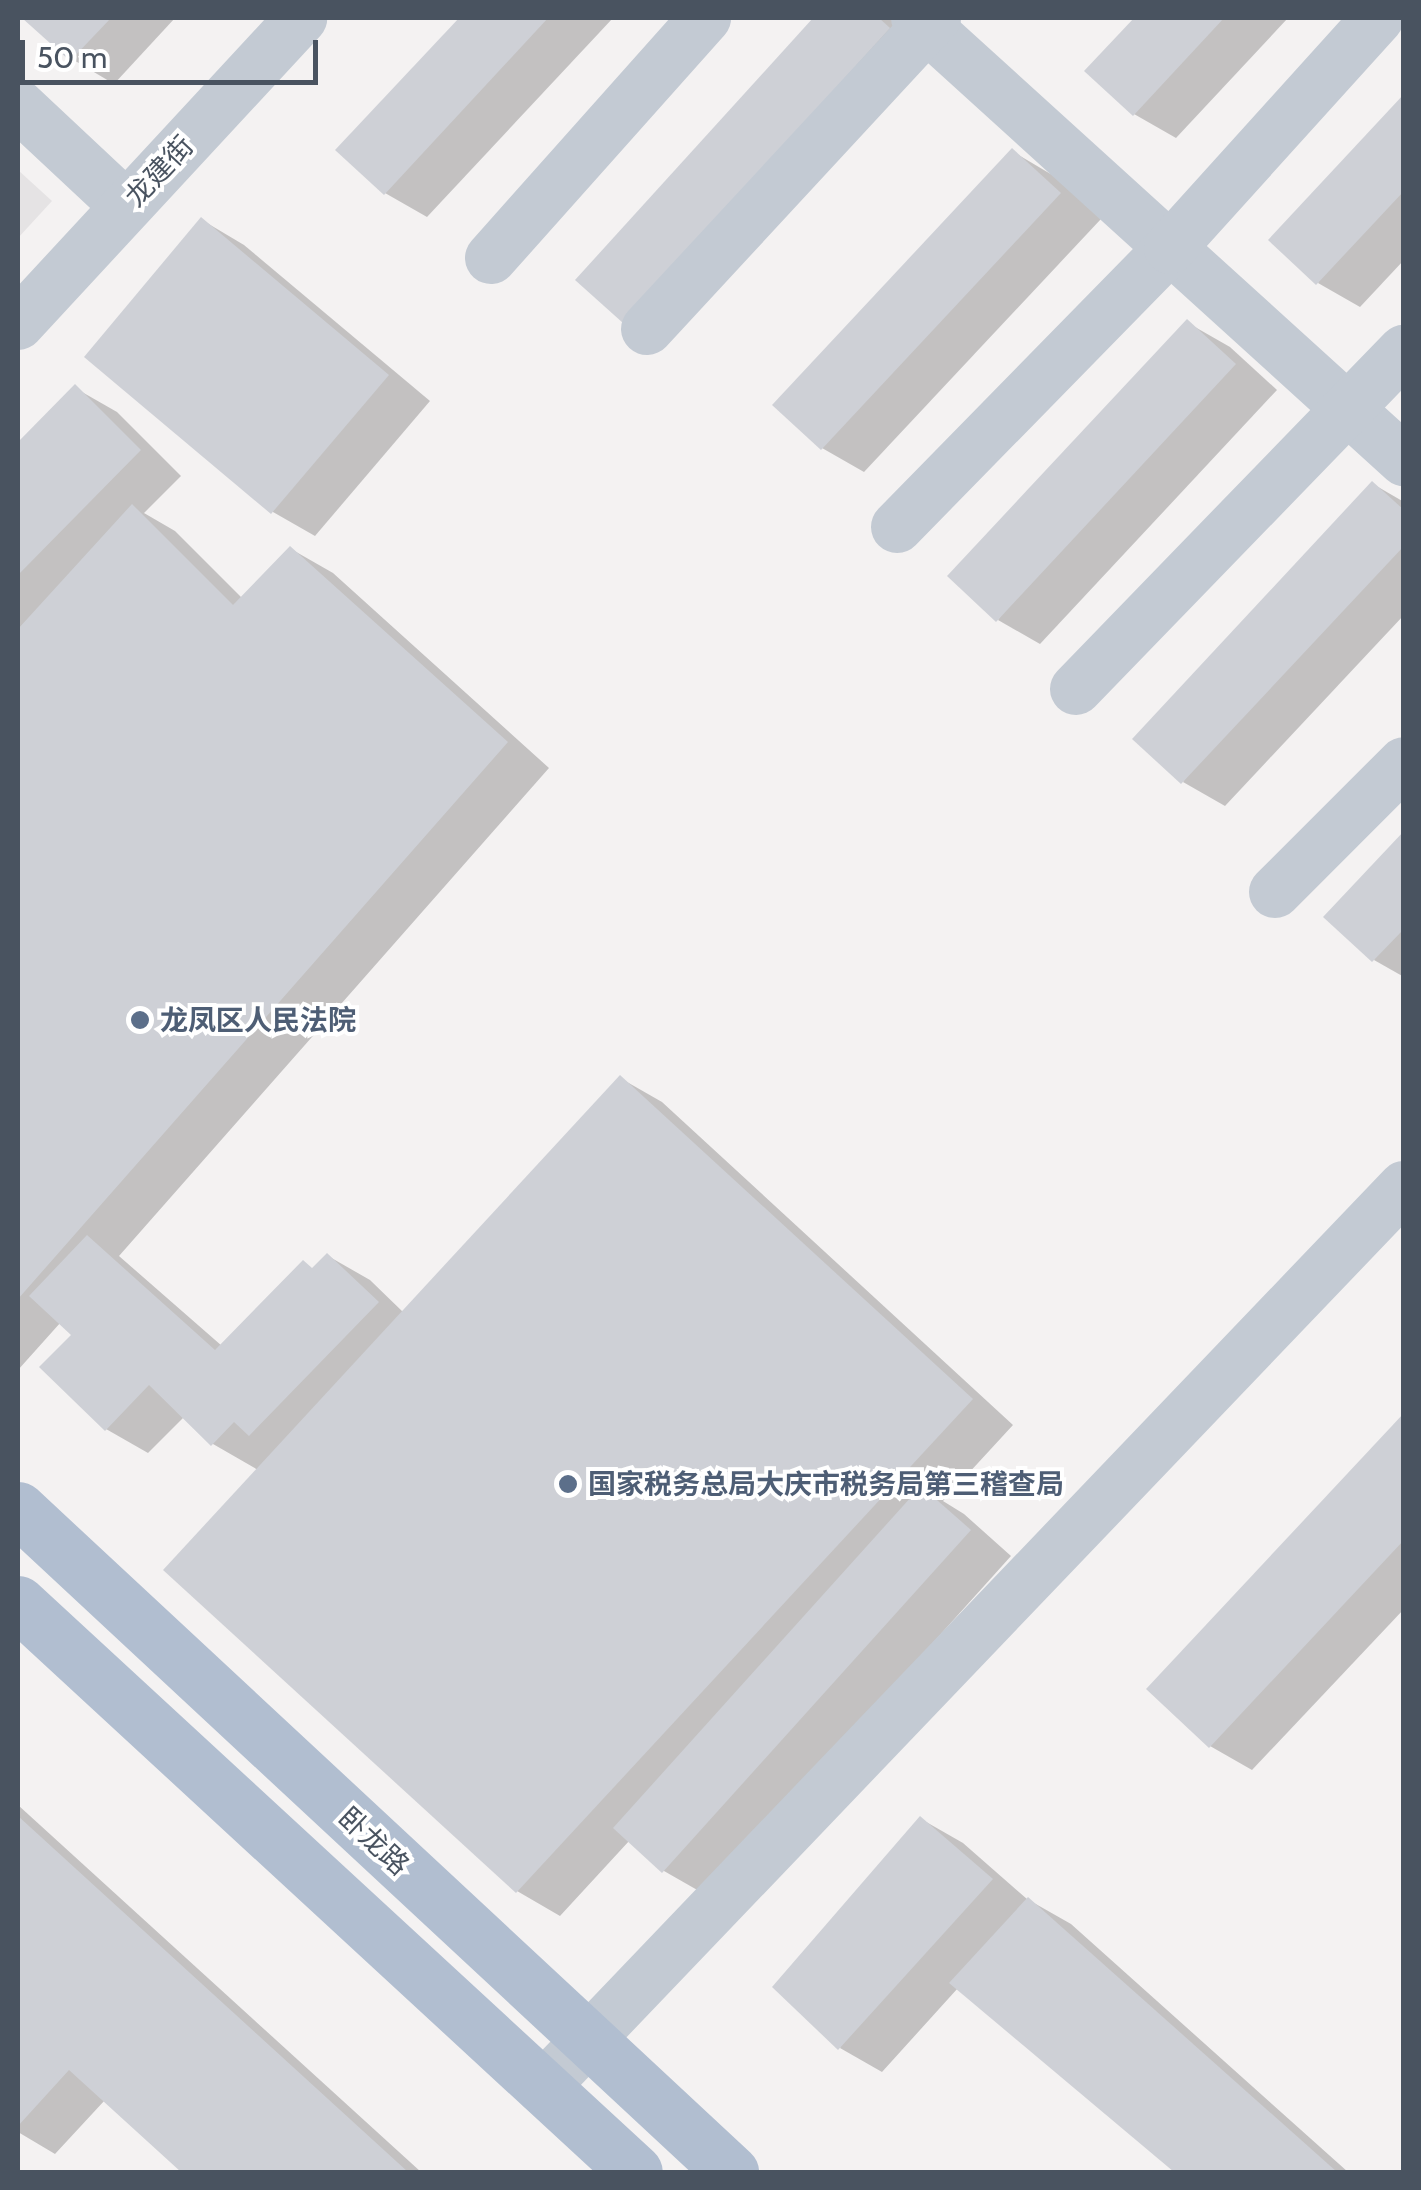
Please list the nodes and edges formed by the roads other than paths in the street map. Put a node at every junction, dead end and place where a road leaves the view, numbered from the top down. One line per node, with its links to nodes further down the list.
1 (300, 18): 6 (street, 龙建街)
2 (706, 18): 8 (street)
3 (1378, 18): 7 (street)
4 (926, 20): 7 (street); 10 (street)
5 (18, 106): 6 (street)
6 (126, 206): 9 (street, 龙建街)
7 (1170, 248): 12 (street); 14 (street)
8 (491, 258)
9 (18, 324)
10 (647, 329)
11 (1404, 351): 12 (street)
12 (1348, 409): 13 (street); 15 (street)
13 (1404, 460)
14 (897, 527)
15 (1076, 689)
16 (1404, 763): 17 (street)
17 (1275, 892)
18 (1404, 1187): 21 (street)
19 (18, 1509): 21 (main road, 卧龙路)
20 (18, 1603): 22 (main road)
21 (589, 2040): 22 (street); 24 (main road, 卧龙路)
22 (542, 2088): 23 (main road)
23 (634, 2172)
24 (731, 2172)

